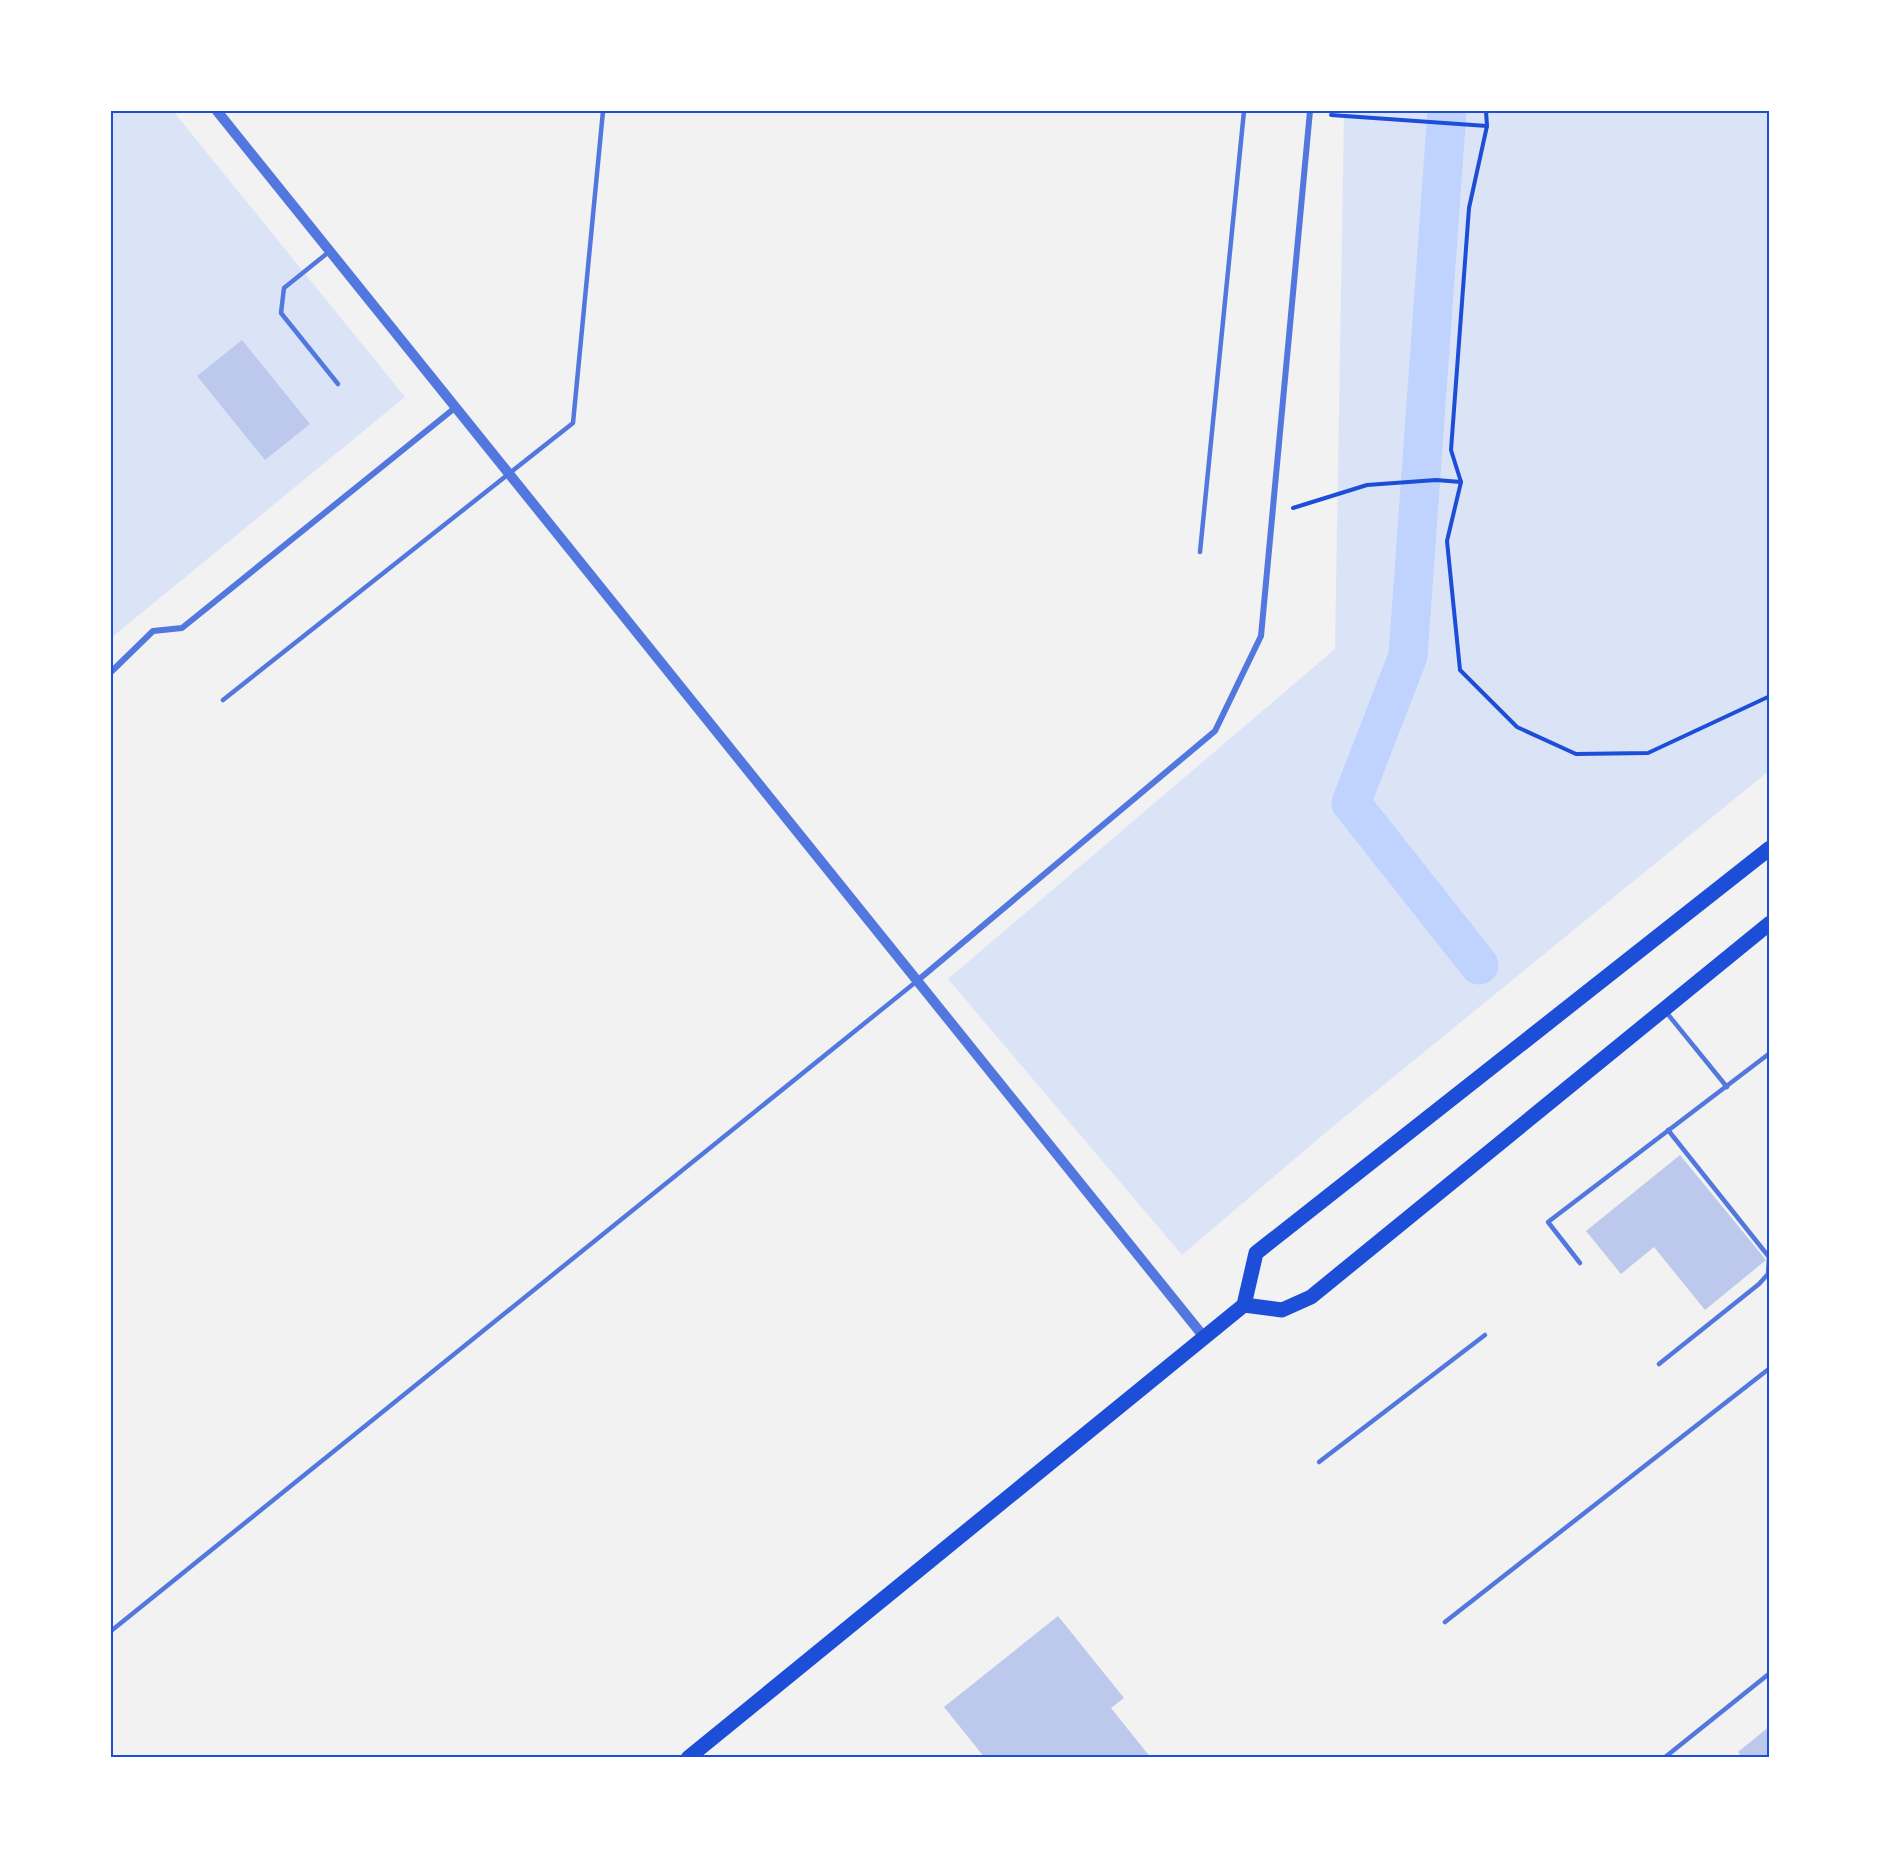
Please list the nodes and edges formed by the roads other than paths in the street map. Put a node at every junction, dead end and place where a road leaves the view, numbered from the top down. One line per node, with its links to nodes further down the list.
1 (217, 111): 5 (street)
2 (603, 111): 8 (lane)
3 (1244, 111): 9 (lane)
4 (1310, 112): 14 (street)
5 (330, 251): 6 (lane); 7 (street)
6 (338, 384)
7 (456, 407): 8 (street); 10 (street)
8 (509, 474): 11 (lane); 14 (street)
9 (1200, 552)
10 (111, 672)
11 (222, 700)
12 (1770, 848): 20 (main road)
13 (1770, 923): 15 (main road)
14 (917, 981): 22 (street); 27 (lane)
15 (1664, 1009): 17 (lane); 20 (main road)
16 (1770, 1053): 17 (lane)
17 (1727, 1087): 18 (lane)
18 (1668, 1130): 19 (lane); 23 (lane)
19 (1580, 1263)
20 (1244, 1305): 22 (main road)
21 (1485, 1335): 25 (lane)
22 (1204, 1337): 29 (main road)
23 (1659, 1364)
24 (1770, 1368): 26 (lane)
25 (1319, 1462)
26 (1445, 1622)
27 (111, 1631)
28 (1770, 1673): 30 (lane)
29 (687, 1758)
30 (1664, 1758)

